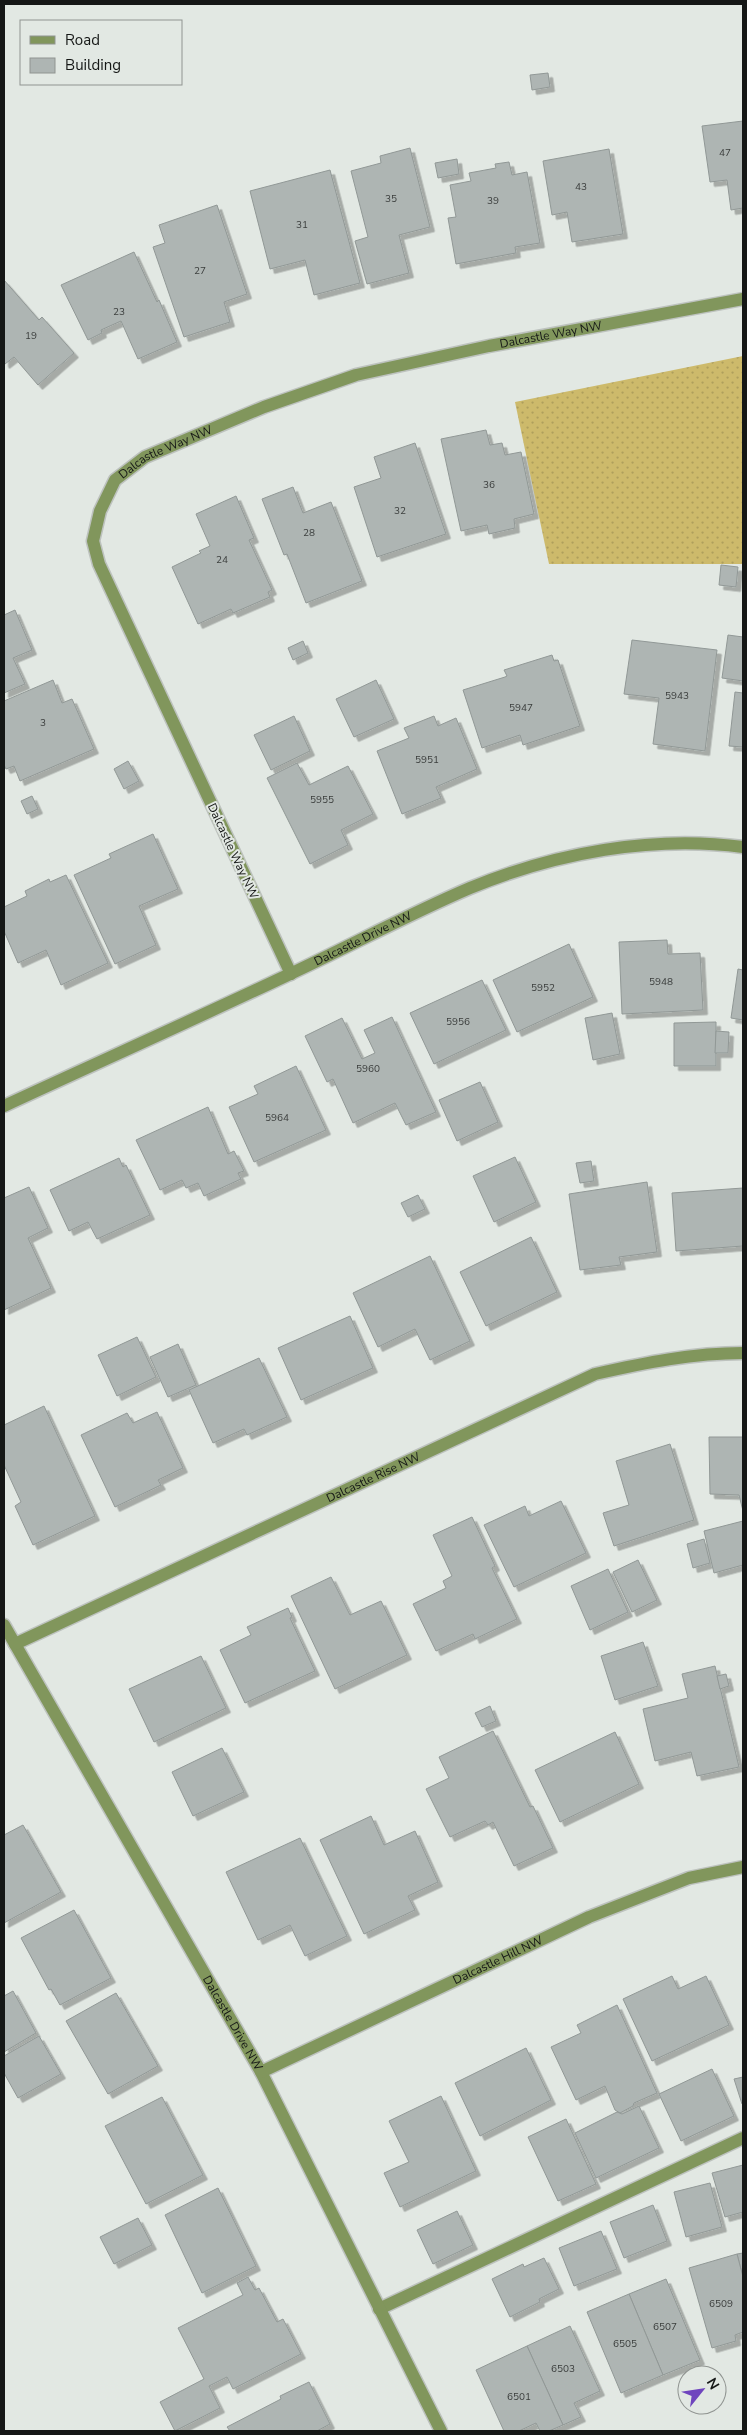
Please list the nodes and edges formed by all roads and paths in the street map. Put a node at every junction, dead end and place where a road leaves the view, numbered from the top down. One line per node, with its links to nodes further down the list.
1 (743, 299): 3 (street, Dalcastle Way NW)
2 (743, 847): 3 (street, Dalcastle Drive NW)
3 (291, 974): 4 (street, Dalcastle Drive NW)
4 (4, 1106)
5 (743, 1353): 7 (street, Dalcastle Rise NW)
6 (4, 1625): 7 (street, Dalcastle Drive NW)
7 (15, 1644): 9 (street, Dalcastle Drive NW)
8 (743, 1867): 9 (street, Dalcastle Hill NW)
9 (261, 2072): 11 (street, Dalcastle Drive NW)
10 (743, 2138): 11 (street)
11 (379, 2309): 12 (street, Dalcastle Drive NW)
12 (441, 2431)

